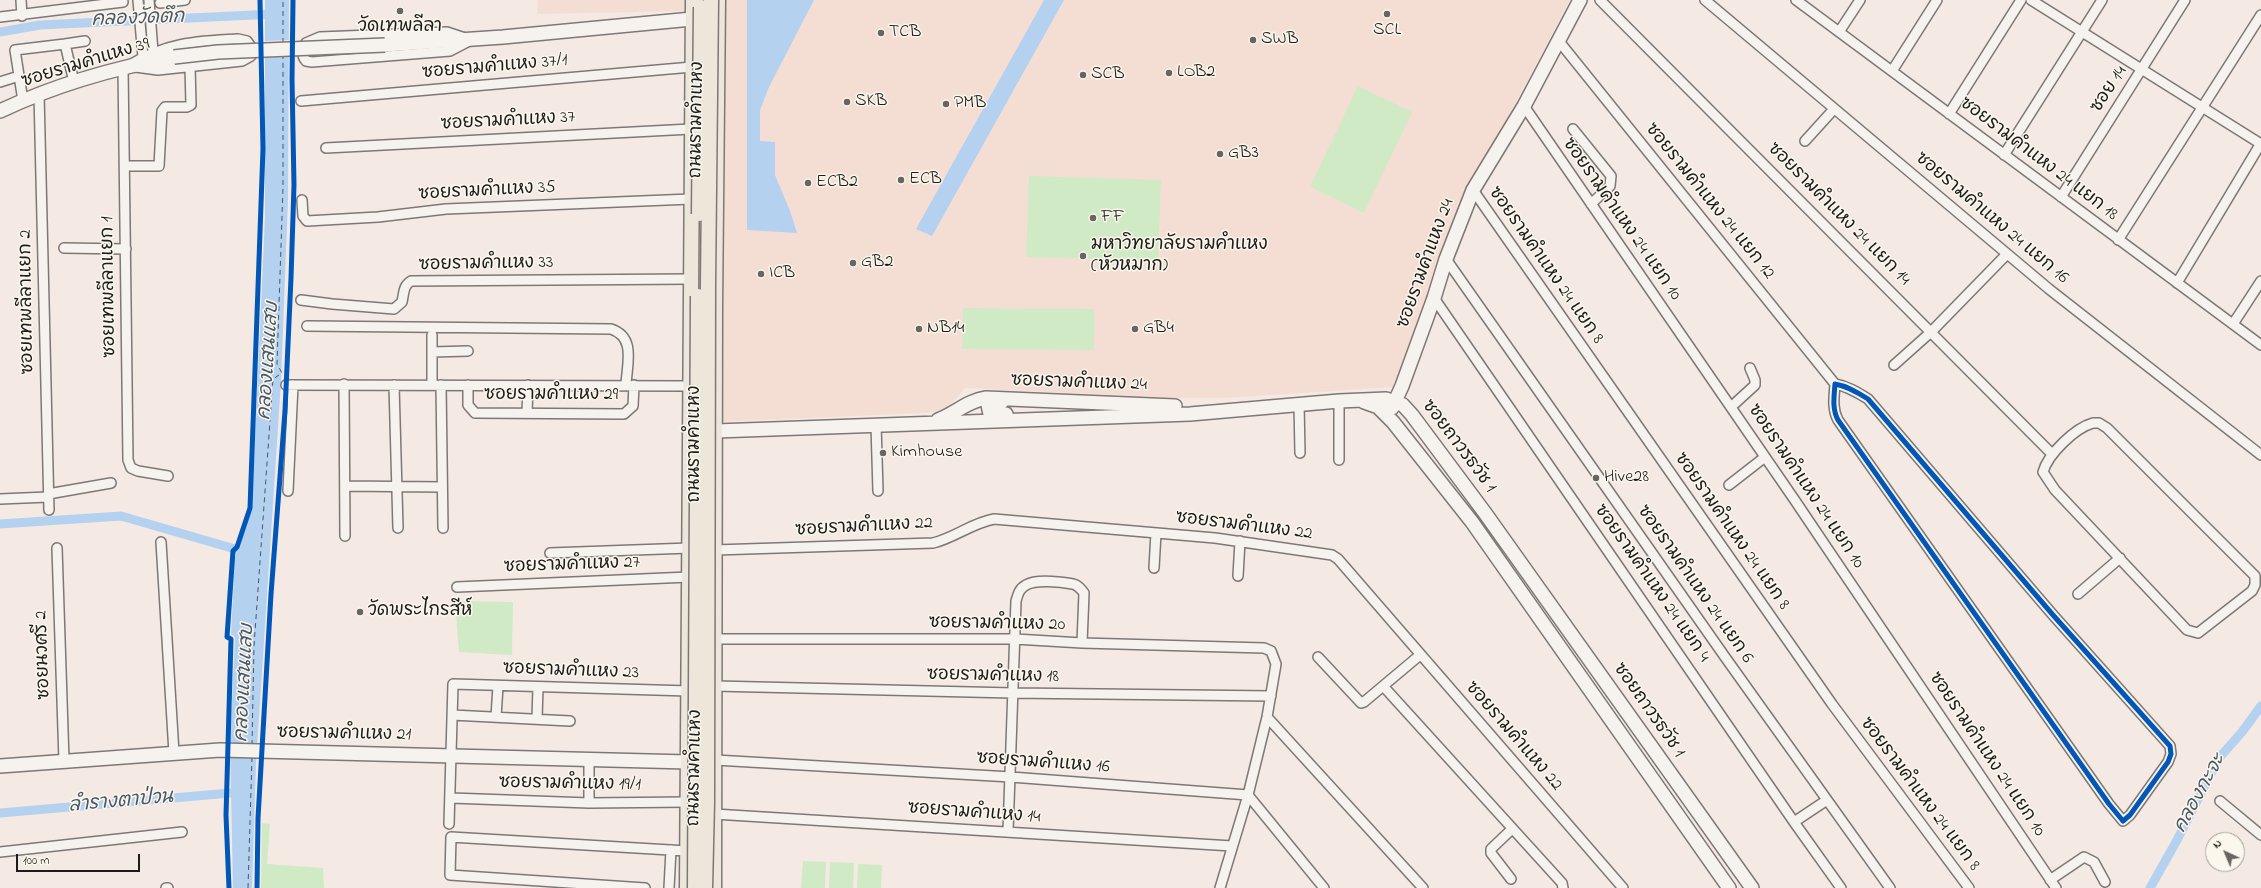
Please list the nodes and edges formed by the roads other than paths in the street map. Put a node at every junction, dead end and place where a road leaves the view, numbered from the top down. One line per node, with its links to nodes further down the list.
1 (21, 0): 22 (street)
2 (185, 0): 18 (street)
3 (693, 0): 25 (main road, ถนนรามคำแหง)
4 (701, 0): 191 (main road, ถนนรามคำแหง, bridge)
5 (711, 0): 192 (main road, ถนนรามคำแหง, bridge)
6 (718, 0): 24 (main road, ถนนรามคำแหง)
7 (1580, 0): 29 (main road, ซอยรามคำแหง 24)
8 (1600, 0): 74 (street, ซอยรามคำแหง 24 แยก 14)
9 (1706, 0): 47 (street, ซอยรามคำแหง 24 แยก 16)
10 (1796, 0): 26 (street, ซอยรามคำแหง 24 แยก 18)
11 (1860, 0): 26 (street)
12 (1937, 0): 38 (street)
13 (2021, 0): 49 (street)
14 (2031, 0): 27 (street)
15 (2102, 0): 27 (street)
16 (2185, 0): 37 (street, ซอย 14)
17 (123, 2): 22 (street)
18 (160, 3)
19 (149, 4): 20 (street); 32 (street)
20 (138, 5): 33 (street)
21 (2261, 15): 46 (street)
22 (22, 16): 23 (street)
23 (0, 17)
24 (718, 18): 25 (main road); 103 (main road, ถนนรามคำแหง)
25 (692, 19): 28 (main road, ซอยรามคำแหง 39); 36 (main road, ถนนรามคำแหง)
26 (1839, 32): 38 (street, ซอยรามคำแหง 24 แยก 18)
27 (2082, 32): 37 (street); 55 (street)
28 (471, 40): 28 (street, ซอยรามคำแหง 39); 35 (main road, ซอยรามคำแหง 39, bridge)
29 (1558, 40): 45 (main road, ซอยรามคำแหง 24); 82 (street, ซอยรามคำแหง 24 แยก 12)
30 (85, 41): 31 (street)
31 (65, 44): 39 (street); 41 (street)
32 (153, 52): 33 (street); 34 (street)
33 (143, 57): 35 (street)
34 (190, 66): 35 (street); 56 (street)
35 (126, 67): 41 (main road, ซอยรามคำแหง 39); 56 (street, ซอยเทพลีลาแยก 1)
36 (692, 67): 43 (street, ซอยรามคำแหง 37/1); 51 (main road, ถนนรามคำแหง)
37 (2142, 69): 46 (street); 58 (street, ซอย 14)
38 (1892, 71): 49 (street, ซอยรามคำแหง 24 แยก 18)
39 (19, 76): 40 (street); 44 (street)
40 (0, 82)
41 (74, 82): 42 (main road, ซอยรามคำแหง 39)
42 (39, 94): 44 (main road, ซอยรามคำแหง 39); 118 (street, ซอยเทพลีลาแยก 2)
43 (301, 100)
44 (23, 101): 48 (main road, ซอยรามคำแหง 39)
45 (1524, 106): 57 (main road, ซอยรามคำแหง 24); 61 (street, ซอยรามคำแหง 24 แยก 10)
46 (2203, 108): 53 (street); 62 (street)
47 (1834, 109): 52 (street); 65 (street, ซอยรามคำแหง 24 แยก 16)
48 (0, 111)
49 (1949, 114): 55 (street, ซอยรามคำแหง 24 แยก 18)
50 (1573, 128): 61 (street)
51 (691, 129): 54 (street, ซอยรามคำแหง 37); 59 (main road, ถนนรามคำแหง)
52 (1805, 141)
53 (2261, 143): 69 (street)
54 (326, 148)
55 (2004, 155): 58 (street, ซอยรามคำแหง 24 แยก 18)
56 (125, 166): 64 (street, ซอยเทพลีลาแยก 1)
57 (1473, 190): 66 (main road, ซอยรามคำแหง 24); 203 (street, ซอยรามคำแหง 24 แยก 8)
58 (2061, 197): 62 (street, ซอยรามคำแหง 24 แยก 18)
59 (691, 199): 60 (street, ซอยรามคำแหง 35); 67 (main road, ถนนรามคำแหง)
60 (302, 200)
61 (1591, 204): 95 (street, ซอยรามคำแหง 24 แยก 10)
62 (2118, 240): 69 (street, ซอยรามคำแหง 24 แยก 18)
63 (64, 248): 64 (street)
64 (126, 249): 110 (street, ซอยเทพลีลาแยก 1)
65 (2007, 254): 74 (street); 107 (street, ซอยรามคำแหง 24 แยก 16)
66 (1446, 259): 70 (main road, ซอยรามคำแหง 24); 168 (street, ซอยรามคำแหง 24 แยก 6)
67 (691, 279): 71 (street, ซอยรามคำแหง 33); 88 (main road, ถนนรามคำแหง)
68 (2261, 281): 72 (street)
69 (2177, 283): 72 (street, ซอยรามคำแหง 24 แยก 18)
70 (1434, 298): 89 (main road, ซอยรามคำแหง 24); 173 (street, ซอยรามคำแหง 24 แยก 4)
71 (301, 300)
72 (2233, 324): 76 (street, ซอยรามคำแหง 24 แยก 18)
73 (307, 326): 87 (street)
74 (1931, 332): 79 (street); 106 (street, ซอยรามคำแหง 24 แยก 14)
75 (432, 335): 78 (street)
76 (2261, 345)
77 (468, 351): 78 (street)
78 (432, 352): 84 (street)
79 (1894, 365)
80 (1750, 368): 95 (street)
81 (344, 384): 83 (street, ซอยรามคำแหง 29); 113 (street); 116 (street, ซอยรามคำแหง 29)
82 (1835, 384): 82 (street)
83 (394, 385): 84 (street, ซอยรามคำแหง 29); 115 (street)
84 (437, 385): 85 (street, ซอยรามคำแหง 29); 114 (street)
85 (468, 385): 86 (street, ซอยรามคำแหง 29); 97 (street, ซอยรามคำแหง 29)
86 (528, 385): 87 (street, ซอยรามคำแหง 29); 97 (street)
87 (630, 385): 88 (street, ซอยรามคำแหง 29); 97 (street, ซอยรามคำแหง 29)
88 (690, 386): 104 (main road, ถนนรามคำแหง)
89 (1402, 386): 91 (main road); 93 (main road, ซอยรามคำแหง 24); 98 (main road)
90 (1008, 400): 96 (main road, ซอยรามคำแหง 24); 99 (main road); 101 (main road, ซอยรามคำแหง 24)
91 (1359, 400): 92 (main road, ซอยรามคำแหง 24); 93 (main road, ซอยรามคำแหง 24); 100 (main road)
92 (1339, 401): 94 (main road, ซอยรามคำแหง 24); 109 (street)
93 (1394, 401): 98 (main road, ซอยถาวรธวัช 1); 100 (main road, ซอยถาวรธวัช 1)
94 (1299, 404): 96 (main road, ซอยรามคำแหง 24); 105 (street)
95 (1731, 407): 108 (street, ซอยรามคำแหง 24 แยก 10)
96 (1232, 410): 99 (main road, ซอยรามคำแหง 24)
97 (527, 413)
98 (1412, 415): 121 (main road, ซอยถาวรธวัช 1)
99 (1065, 418): 101 (main road, ซอยรามคำแหง 24)
100 (1393, 422): 122 (main road, ซอยถาวรธวัช 1)
101 (930, 423): 102 (main road, ซอยรามคำแหง 24)
102 (876, 425): 103 (main road, ซอยรามคำแหง 24); 117 (street)
103 (716, 431): 104 (main road); 131 (main road, ถนนรามคำแหง)
104 (690, 439): 130 (main road, ถนนรามคำแหง)
105 (1300, 453)
106 (2052, 454): 133 (street); 133 (street)
107 (2261, 454)
108 (1765, 457): 112 (street); 186 (street, ซอยรามคำแหง 24 แยก 10)
109 (1339, 460)
110 (168, 476)
111 (111, 483): 118 (street)
112 (1729, 485)
113 (345, 486): 115 (street); 126 (street)
114 (442, 487): 115 (street); 124 (street)
115 (396, 488): 123 (street)
116 (288, 491)
117 (878, 491)
118 (48, 496): 119 (street); 120 (street, ซอยเทพลีลาแยก 2)
119 (0, 499)
120 (49, 510)
121 (1485, 513): 122 (main road); 178 (main road, ซอยถาวรธวัช 1)
122 (1472, 522): 180 (main road, ซอยถาวรธวัช 1)
123 (398, 528)
124 (443, 528)
125 (1156, 534): 127 (street, ซอยรามคำแหง 22); 131 (street, ซอยรามคำแหง 22); 134 (street)
126 (345, 536)
127 (1240, 541): 135 (street); 144 (street, ซอยรามคำแหง 22)
128 (161, 542): 158 (street)
129 (57, 548): 162 (street, ซอยนวศรี 2)
130 (690, 548): 132 (street, ซอยรามคำแหง 27); 136 (main road, ถนนรามคำแหง)
131 (715, 550): 140 (main road, ถนนรามคำแหง)
132 (550, 553)
133 (2120, 558): 138 (street)
134 (1154, 568)
135 (1238, 576)
136 (689, 577): 137 (street, ซอยรามคำแหง 27); 139 (main road, ถนนรามคำแหง)
137 (457, 587)
138 (2078, 594)
139 (689, 614): 140 (main road); 150 (main road, ถนนรามคำแหง)
140 (715, 614): 141 (main road, ถนนรามคำแหง)
141 (715, 639): 142 (street, ซอยรามคำแหง 20); 147 (main road, ถนนรามคำแหง)
142 (1015, 639): 143 (street, ซอยรามคำแหง 20); 143 (street); 151 (street)
143 (1082, 643): 152 (street, ซอยรามคำแหง 20)
144 (1420, 654): 149 (street); 198 (street, ซอยรามคำแหง 22)
145 (1318, 657): 149 (street)
146 (498, 686): 148 (street, ซอยรามคำแหง 23); 153 (street, ซอยรามคำแหง 23); 154 (street)
147 (715, 686): 151 (street, ซอยรามคำแหง 18); 161 (main road, ถนนรามคำแหง)
148 (538, 687): 150 (street, ซอยรามคำแหง 23); 156 (street)
149 (1384, 687): 175 (street)
150 (689, 691): 163 (main road, ถนนรามคำแหง)
151 (1014, 693): 152 (street, ซอยรามคำแหง 18); 165 (street)
152 (1271, 696): 155 (street)
153 (452, 715): 154 (street); 159 (street)
154 (496, 717): 156 (street)
155 (1267, 717): 166 (street); 196 (street)
156 (537, 719): 157 (street)
157 (570, 721)
158 (174, 753): 159 (main road, ซอยรามคำแหง 21); 162 (main road, ซอยรามคำแหง 21)
159 (452, 755): 160 (main road, ซอยรามคำแหง 21); 167 (street)
160 (589, 760): 163 (main road, ซอยรามคำแหง 21); 171 (street)
161 (715, 760): 165 (street, ซอยรามคำแหง 16); 172 (main road, ถนนรามคำแหง)
162 (64, 761): 164 (main road, ซอยรามคำแหง 21)
163 (688, 762): 170 (main road, ถนนรามคำแหง)
164 (0, 766)
165 (1011, 777): 166 (street, ซอยรามคำแหง 16); 177 (street)
166 (1248, 795): 181 (street); 195 (street)
167 (451, 798): 171 (street, ซอยรามคำแหง 19/1); 174 (street)
168 (1827, 800): 173 (street); 202 (street, ซอยรามคำแหง 24 แยก 6)
169 (2220, 801): 179 (street)
170 (688, 802): 171 (street, ซอยรามคำแหง 19/1); 183 (main road, ถนนรามคำแหง)
171 (590, 803)
172 (714, 814): 177 (street, ซอยรามคำแหง 14); 193 (main road, ถนนรามคำแหง)
173 (1794, 822): 201 (street, ซอยรามคำแหง 24 แยก 4)
174 (449, 824)
175 (1512, 829): 185 (street); 197 (street)
176 (182, 832): 184 (street)
177 (1008, 832): 181 (street, ซอยรามคำแหง 14)
178 (1712, 832): 180 (main road); 200 (main road, ซอยถาวรธวัช 1)
179 (2261, 835)
180 (1697, 842): 199 (main road, ซอยถาวรธวัช 1)
181 (1232, 846): 194 (street)
182 (671, 850): 183 (street); 188 (street); 189 (street)
183 (687, 851): 190 (main road, ถนนรามคำแหง)
184 (0, 852)
185 (1511, 879)
186 (2050, 880): 187 (street); 204 (street, ซอยรามคำแหง 24 แยก 10)
187 (2105, 882)
188 (645, 888)
189 (669, 888)
190 (687, 888)
191 (695, 888)
192 (705, 888)
193 (714, 888)
194 (1220, 888)
195 (1324, 888)
196 (1423, 888)
197 (1563, 888)
198 (1623, 888)
199 (1729, 888)
200 (1752, 888)
201 (1841, 888)
202 (1890, 888)
203 (1969, 888)
204 (2056, 888)

